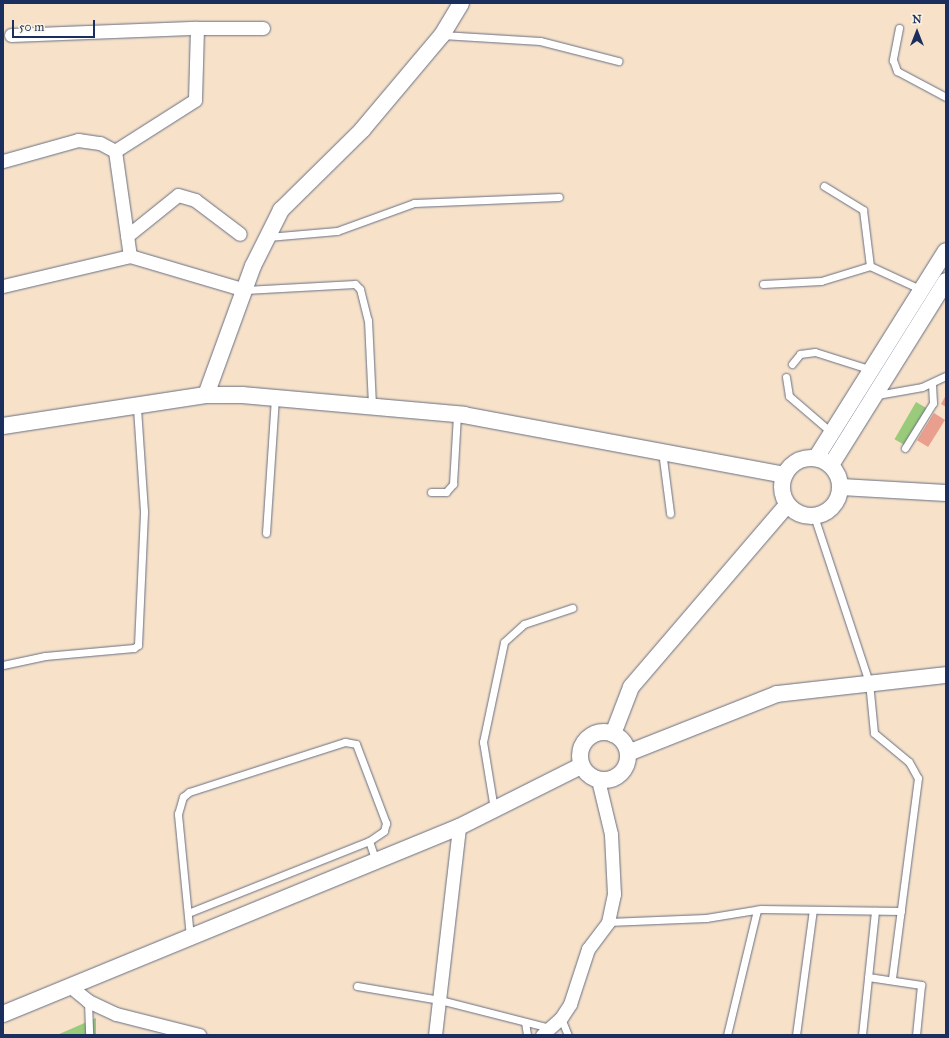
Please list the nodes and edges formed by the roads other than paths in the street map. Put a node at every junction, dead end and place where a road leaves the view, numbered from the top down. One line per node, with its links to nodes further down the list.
1 (461, 3): 6 (street)
2 (197, 28): 3 (street); 5 (street); 9 (street)
3 (263, 28)
4 (898, 28): 8 (lane)
5 (11, 35)
6 (442, 35): 7 (lane); 15 (street)
7 (618, 61)
8 (946, 97)
9 (115, 151): 10 (street); 14 (street)
10 (3, 161)
11 (824, 186): 18 (lane)
12 (559, 197): 15 (lane)
13 (240, 234): 14 (street)
14 (127, 236): 17 (street)
15 (268, 237): 22 (street)
16 (946, 251): 23 (street)
17 (130, 256): 21 (street); 22 (street)
18 (870, 266): 20 (lane); 23 (lane)
19 (946, 281): 29 (street)
20 (764, 284)
21 (3, 286)
22 (245, 290): 30 (street); 33 (lane)
23 (922, 290): 25 (street)
24 (792, 364): 25 (lane)
25 (872, 370): 29 (street)
26 (946, 376): 28 (lane)
27 (786, 377): 36 (lane)
28 (932, 383): 29 (lane); 37 (lane)
29 (868, 392): 36 (street); 40 (street)
30 (206, 395): 31 (street); 32 (street)
31 (275, 398): 33 (street); 48 (lane)
32 (137, 406): 35 (street); 50 (lane)
33 (372, 406): 34 (street)
34 (458, 414): 38 (street); 43 (lane)
35 (3, 426)
36 (832, 433): 39 (street)
37 (905, 448)
38 (662, 451): 41 (street); 46 (lane)
39 (816, 458): 40 (street); 41 (street)
40 (831, 465): 42 (street)
41 (784, 475): 45 (street)
42 (841, 487): 44 (street); 47 (street)
43 (431, 492)
44 (946, 493)
45 (787, 505): 47 (street); 53 (street)
46 (670, 513)
47 (814, 516): 52 (lane)
48 (266, 534)
49 (572, 608): 57 (lane)
50 (3, 666)
51 (946, 675): 52 (street)
52 (869, 682): 54 (street); 64 (lane)
53 (613, 734): 54 (street); 55 (street)
54 (628, 753): 56 (street)
55 (581, 766): 56 (street); 57 (street)
56 (598, 780): 66 (street)
57 (494, 809): 58 (street)
58 (460, 827): 60 (street); 72 (street)
59 (369, 841): 60 (lane); 65 (lane); 65 (lane)
60 (376, 861): 67 (street)
61 (757, 910): 62 (lane); 66 (lane); 83 (lane)
62 (813, 910): 63 (lane); 84 (lane)
63 (875, 911): 64 (lane); 68 (lane)
64 (901, 911): 69 (lane)
65 (188, 913): 67 (lane)
66 (608, 922): 75 (street)
67 (190, 938): 71 (street)
68 (868, 977): 69 (lane); 85 (lane)
69 (892, 979): 86 (lane)
70 (357, 986): 72 (lane)
71 (71, 987): 73 (street); 74 (street)
72 (440, 1000): 76 (lane); 80 (street)
73 (88, 1001): 78 (street); 79 (lane)
74 (3, 1014)
75 (561, 1018): 77 (street); 82 (lane)
76 (525, 1022): 77 (lane); 81 (lane)
77 (546, 1032)
78 (191, 1034)
79 (89, 1035)
80 (435, 1035)
81 (527, 1035)
82 (568, 1035)
83 (727, 1035)
84 (796, 1035)
85 (862, 1035)
86 (916, 1035)

